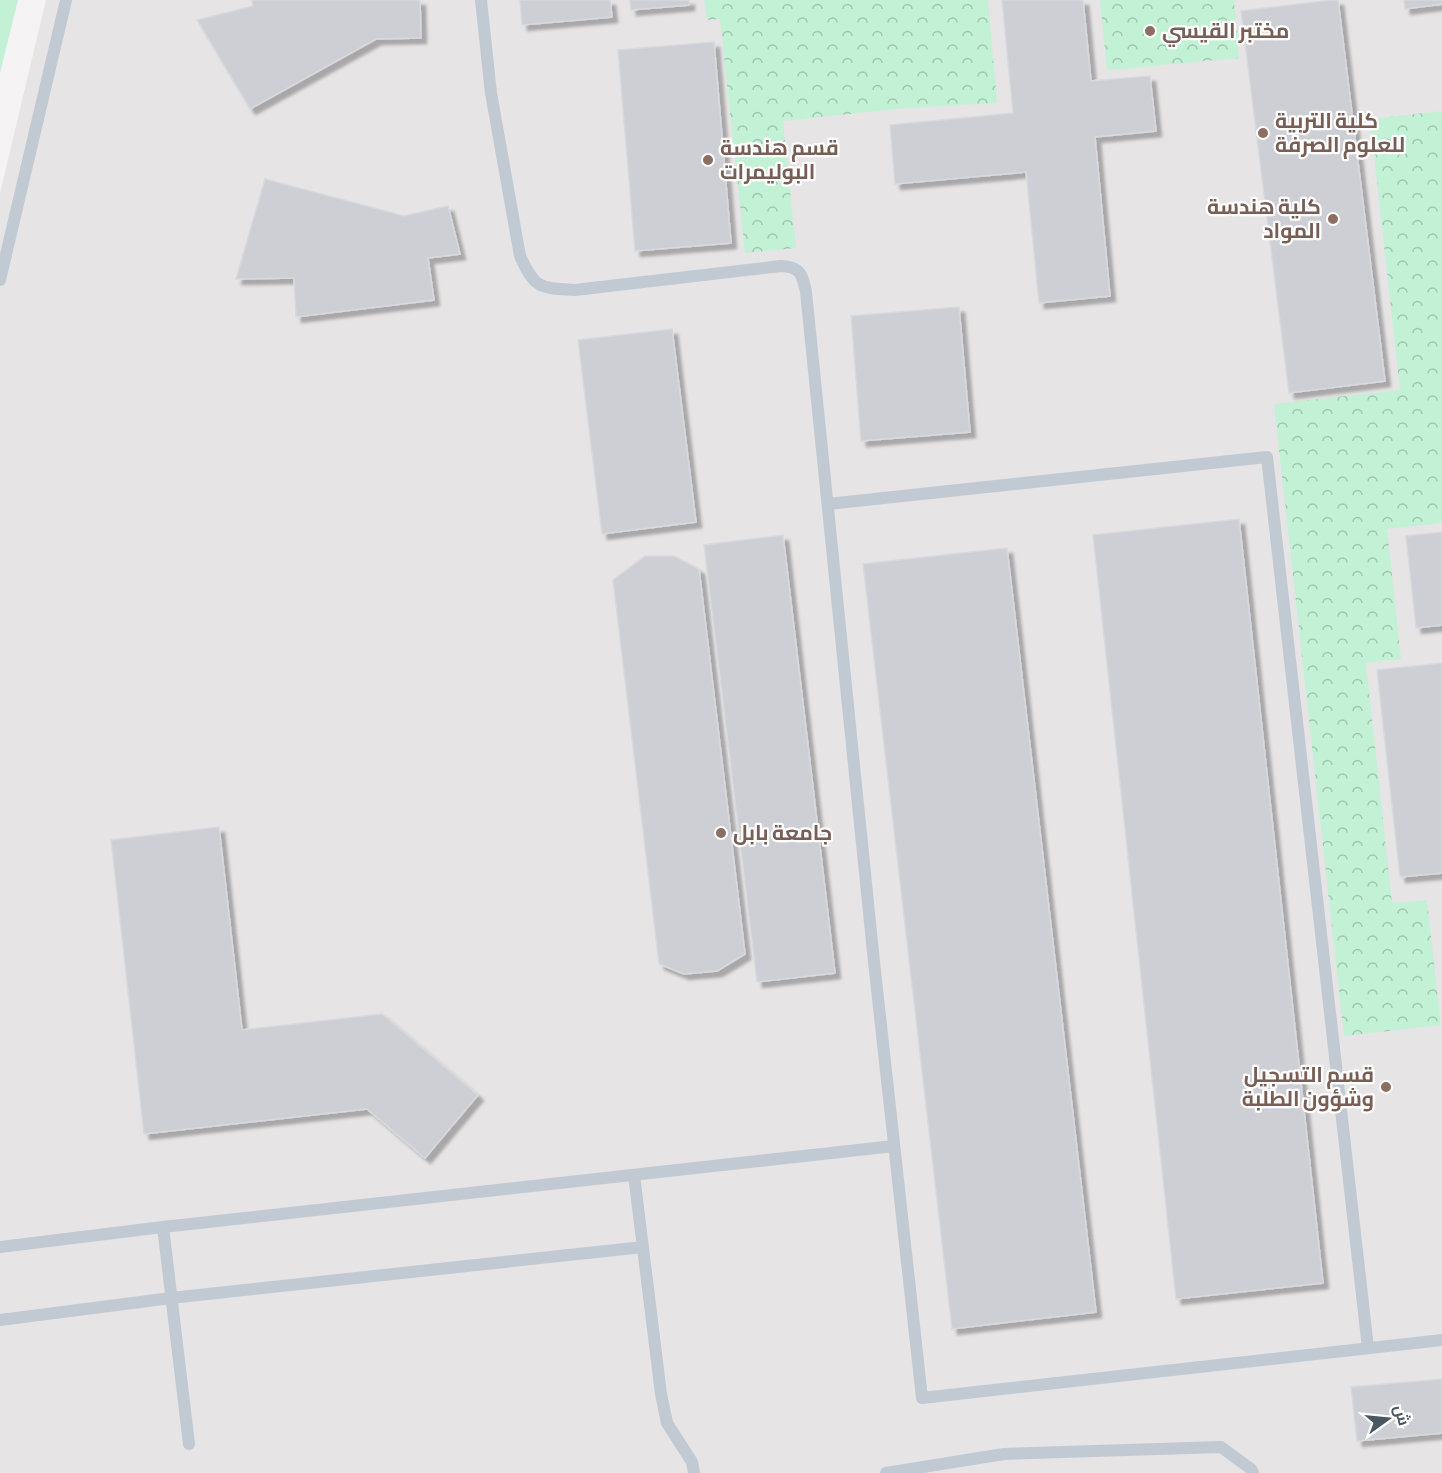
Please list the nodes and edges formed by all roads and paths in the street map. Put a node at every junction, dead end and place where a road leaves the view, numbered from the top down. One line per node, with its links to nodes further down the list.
1 (66, 0): 3 (lane)
2 (482, 0): 4 (lane)
3 (0, 280)
4 (828, 504): 5 (lane); 13 (lane)
5 (894, 1146): 6 (lane); 13 (lane)
6 (634, 1175): 7 (lane); 9 (lane)
7 (163, 1227): 8 (lane); 10 (lane)
8 (0, 1247)
9 (643, 1247): 10 (lane); 15 (lane)
10 (171, 1298): 11 (lane); 14 (lane)
11 (0, 1320)
12 (1442, 1340): 13 (lane)
13 (1368, 1348)
14 (189, 1444)
15 (694, 1473)
16 (886, 1473): 17 (lane)
17 (1253, 1473)

